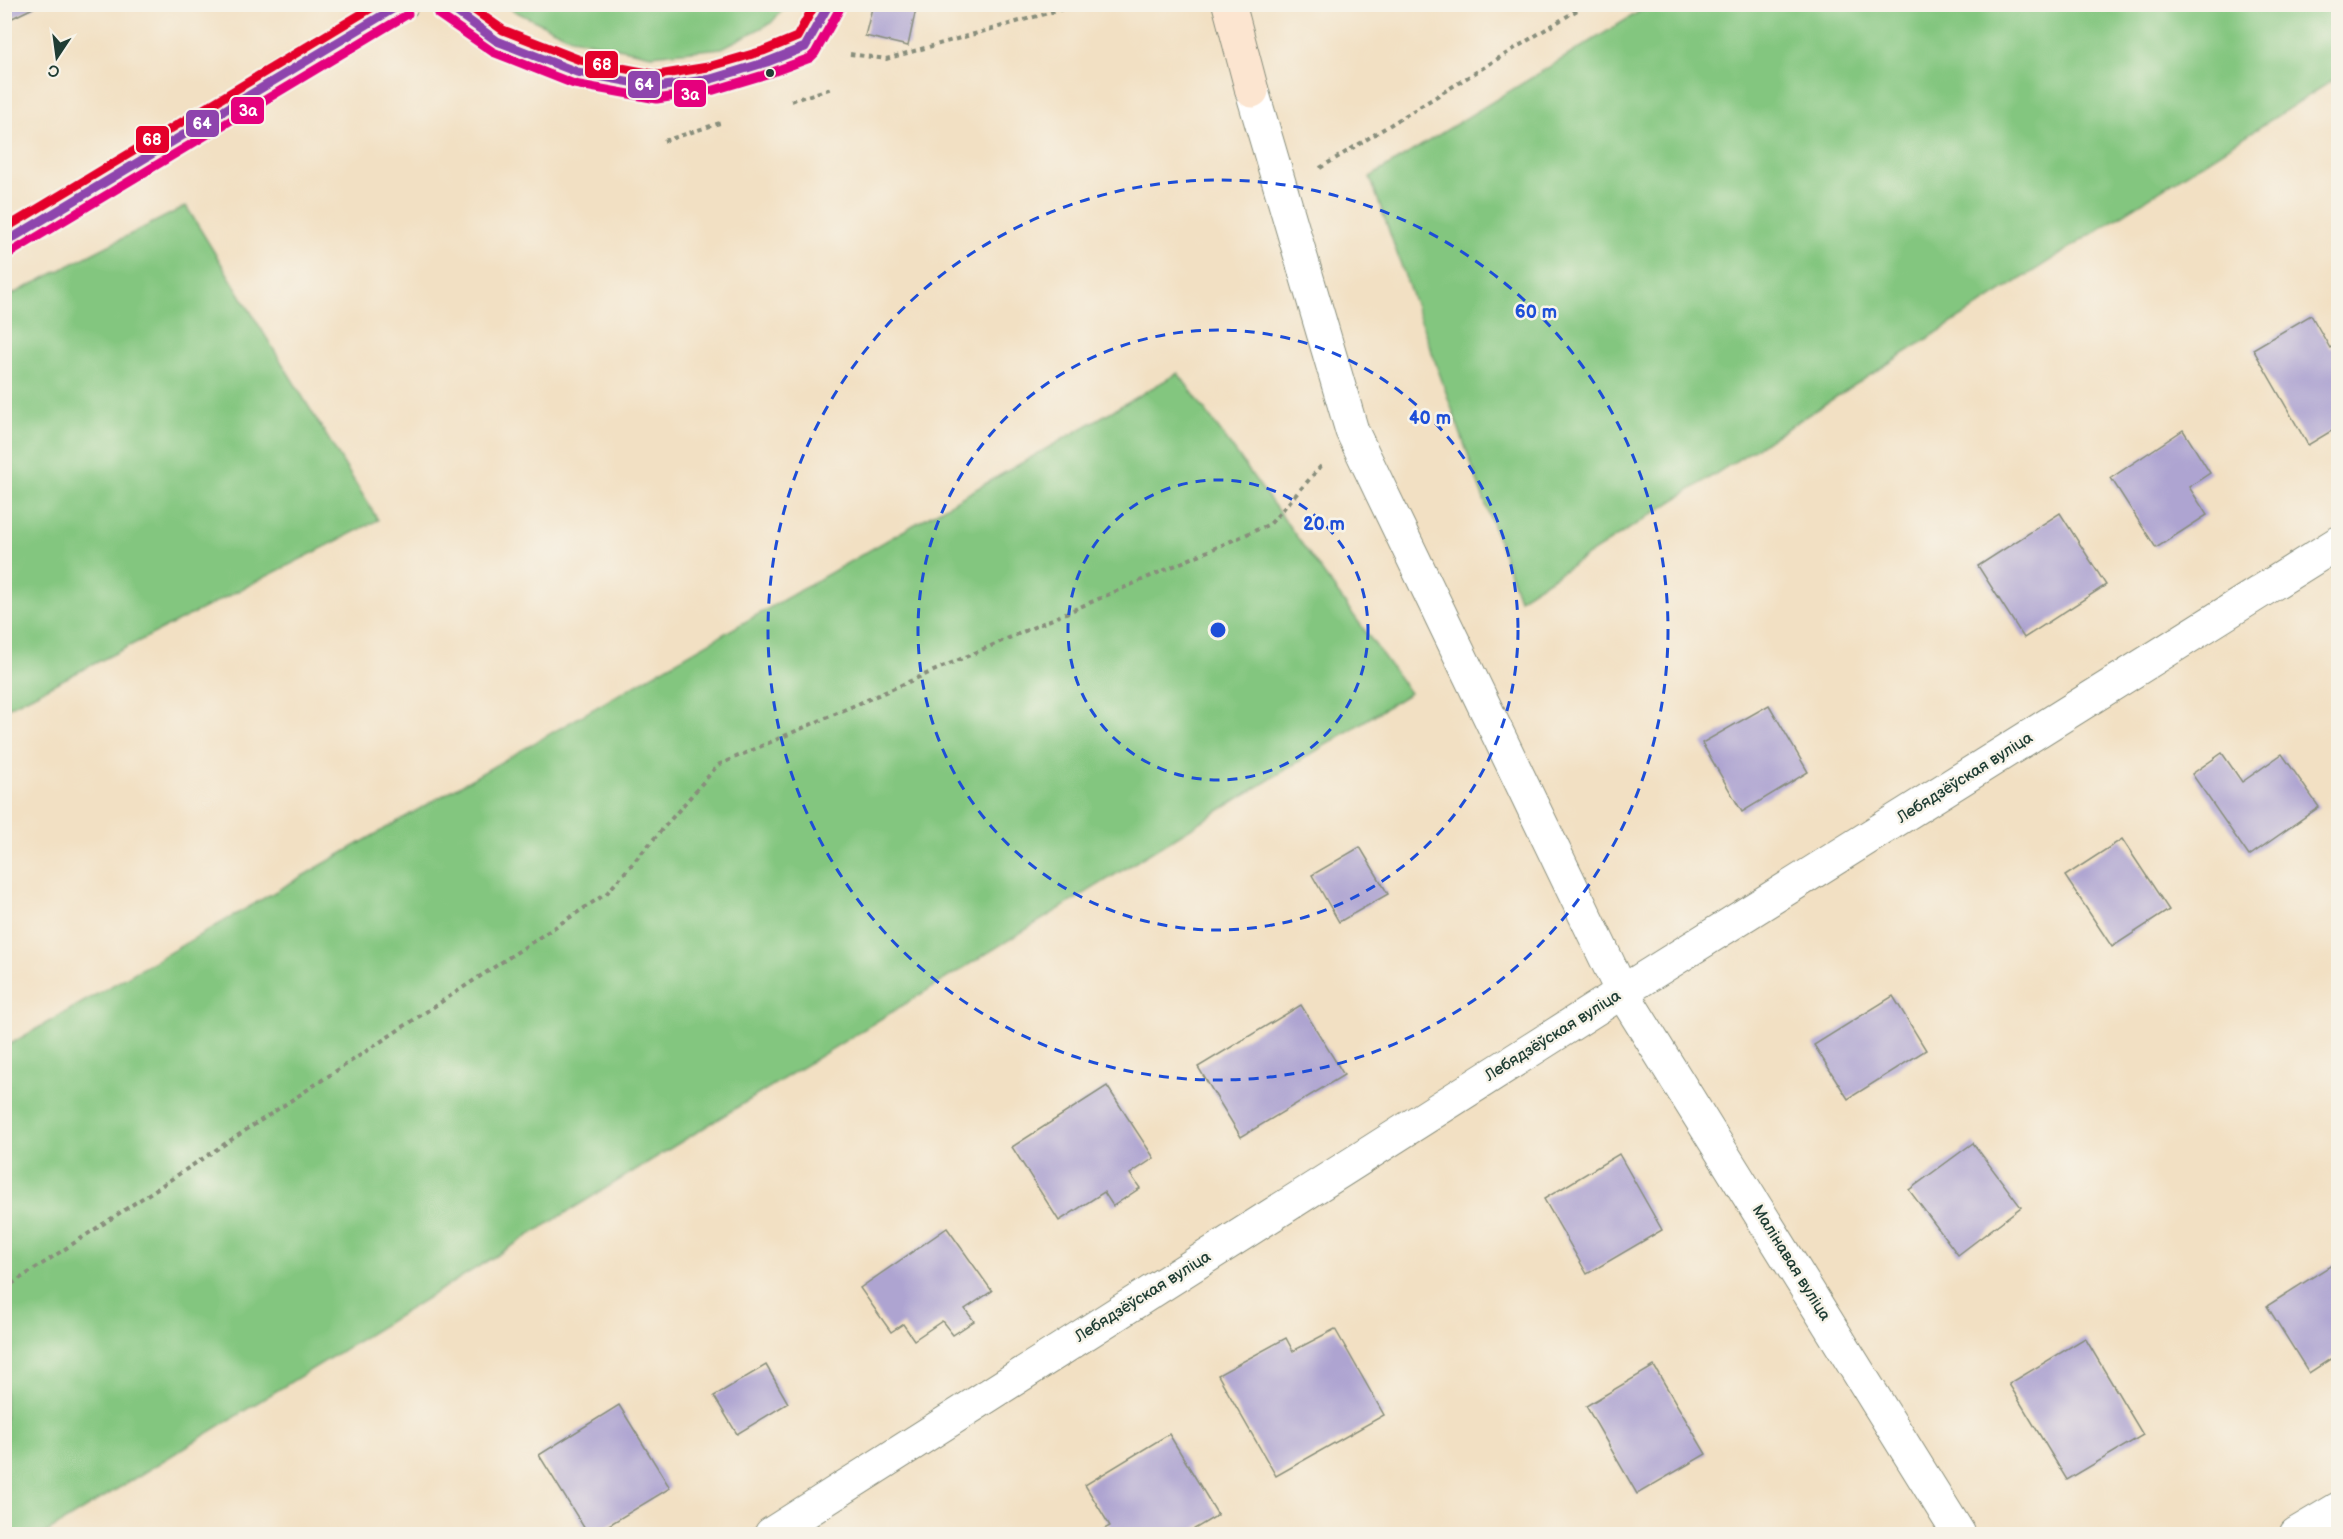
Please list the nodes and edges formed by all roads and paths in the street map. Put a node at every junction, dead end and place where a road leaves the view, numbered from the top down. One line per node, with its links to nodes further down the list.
1 (402, 4): 9 (street)
2 (445, 4): 7 (lane)
3 (829, 4): 7 (lane)
4 (1080, 4): 7 (path)
5 (1229, 4): 8 (street, Малінавая вуліца)
6 (1587, 4): 8 (path)
7 (805, 47)
8 (1281, 191): 10 (street, Малінавая вуліца)
9 (4, 243)
10 (1352, 431): 12 (street, Малінавая вуліца); 13 (path)
11 (2338, 543): 12 (street, Лебядзёўская вуліца)
12 (1623, 992): 15 (street, Лебядзёўская вуліца); 16 (street, Малінавая вуліца)
13 (4, 1289)
14 (2338, 1509): 17 (street)
15 (771, 1534)
16 (1959, 1534)
17 (2296, 1534)

